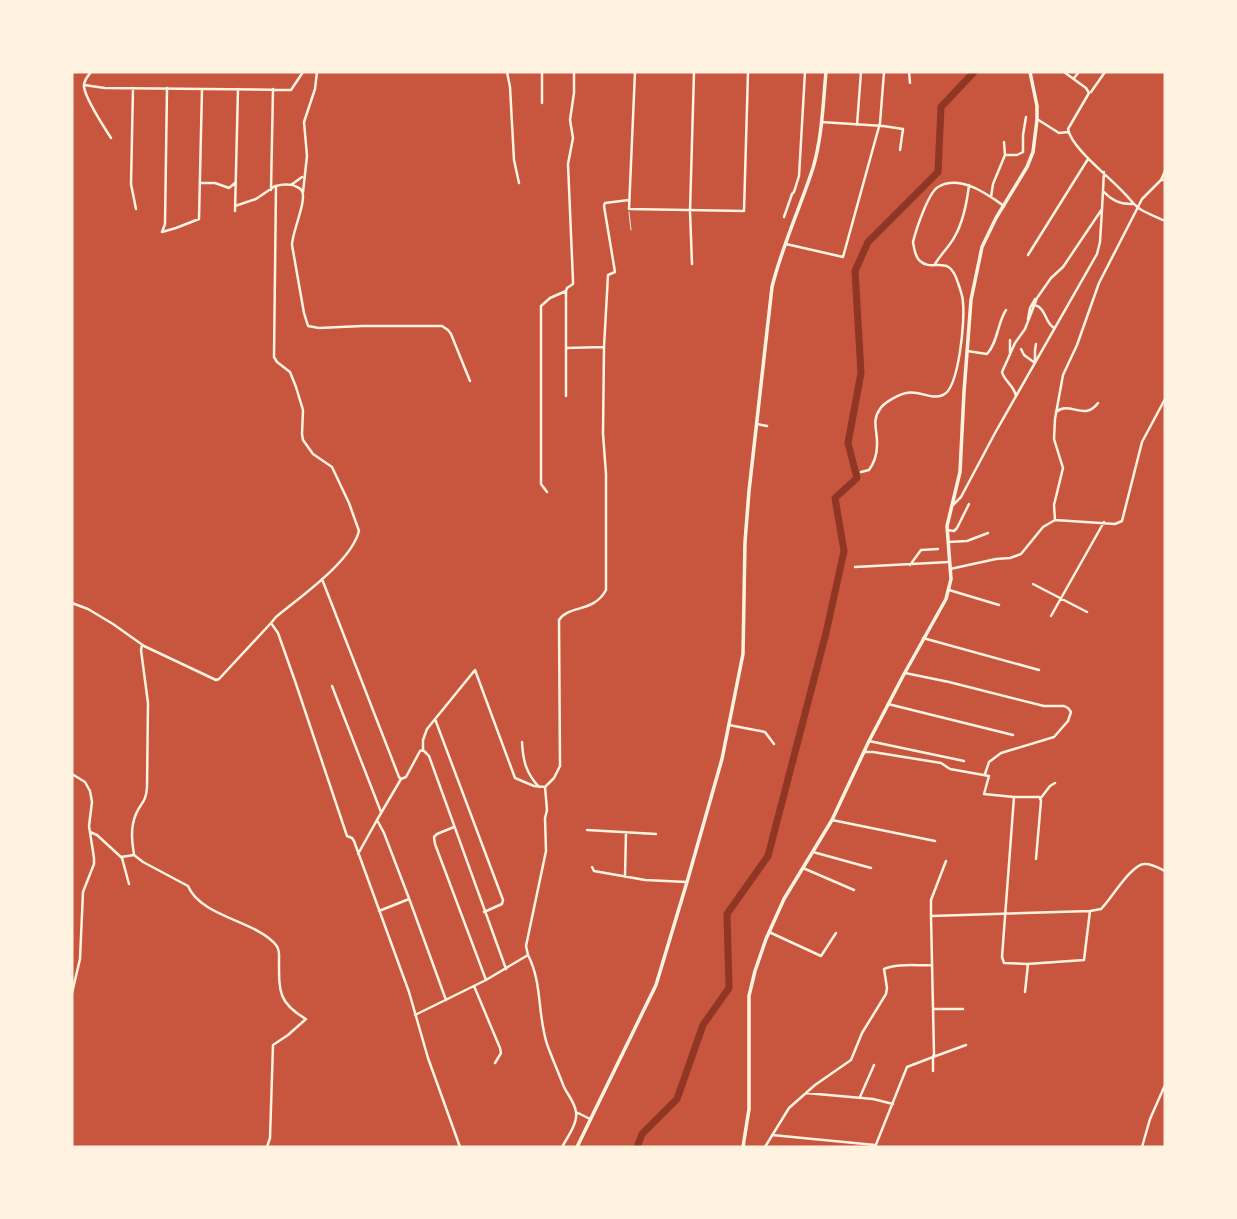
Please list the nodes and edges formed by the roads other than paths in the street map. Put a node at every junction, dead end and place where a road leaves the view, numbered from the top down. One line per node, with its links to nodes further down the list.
1 (91, 72): 21 (street)
2 (303, 72): 26 (street)
3 (317, 72): 42 (street)
4 (507, 72): 46 (street)
5 (542, 72): 28 (street)
6 (574, 72): 69 (street)
7 (635, 72): 54 (street)
8 (694, 72): 61 (street)
9 (748, 72): 61 (street)
10 (805, 72): 62 (street)
11 (826, 72): 31 (street)
12 (861, 72): 32 (street)
13 (884, 72): 33 (street)
14 (909, 72): 20 (street)
15 (1030, 72): 30 (street)
16 (1063, 72): 19 (street)
17 (1079, 72): 19 (street)
18 (1105, 72): 27 (street)
19 (1074, 78): 27 (street)
20 (910, 83)
21 (84, 86): 22 (street); 35 (street)
22 (133, 88): 23 (street); 58 (street)
23 (167, 88): 24 (street); 45 (street)
24 (202, 89): 25 (street); 45 (street)
25 (238, 89): 26 (street); 44 (street)
26 (273, 89): 50 (street)
27 (1089, 95): 34 (street)
28 (542, 103)
29 (1026, 117): 38 (street)
30 (1037, 119): 34 (street); 56 (street)
31 (821, 122): 32 (street); 65 (street)
32 (857, 125): 33 (street)
33 (879, 126): 37 (street); 65 (street)
34 (1068, 132): 39 (street)
35 (111, 138)
36 (1004, 142): 38 (street)
37 (900, 150)
38 (1005, 155): 53 (street)
39 (1088, 159): 41 (street); 66 (street)
40 (1165, 171): 43 (street)
41 (1104, 172): 51 (street); 55 (street)
42 (304, 175): 47 (street); 52 (street)
43 (1163, 180): 57 (street)
44 (236, 181): 45 (street); 50 (street)
45 (200, 183)
46 (519, 183)
47 (290, 185): 49 (street); 52 (street)
48 (969, 185): 53 (street); 68 (street); 68 (street)
49 (276, 186): 50 (street); 105 (street)
50 (271, 190)
51 (1103, 191): 55 (street); 60 (street)
52 (303, 192): 83 (street)
53 (991, 197): 56 (street)
54 (629, 200): 59 (street); 77 (street)
55 (1134, 204): 57 (street)
56 (1004, 206): 80 (street)
57 (1138, 207): 63 (street); 88 (street)
58 (136, 209)
59 (629, 209): 61 (street); 64 (lane)
60 (1102, 209): 70 (street); 74 (street)
61 (690, 211): 67 (street)
62 (784, 217)
63 (1165, 221)
64 (631, 230)
65 (785, 244): 89 (street)
66 (1028, 255)
67 (692, 264)
68 (935, 265): 91 (street)
69 (566, 291): 78 (street); 92 (street)
70 (1037, 298): 71 (street); 73 (street)
71 (1035, 305): 73 (street); 74 (street)
72 (1006, 310): 80 (street)
73 (1028, 322): 81 (street)
74 (1055, 329): 82 (street)
75 (1010, 340): 81 (street)
76 (1036, 344): 82 (street)
77 (604, 347): 78 (street); 136 (street)
78 (566, 348): 84 (street)
79 (1021, 349): 82 (street)
80 (967, 351): 94 (street)
81 (1009, 356): 85 (street)
82 (1035, 363): 85 (street)
83 (470, 382)
84 (566, 396)
85 (1016, 396): 94 (street)
86 (1165, 399): 96 (street)
87 (1098, 403): 88 (street)
88 (1056, 412): 95 (street)
89 (758, 424): 90 (street); 121 (street)
90 (767, 426)
91 (861, 472)
92 (547, 492)
93 (969, 503): 97 (street)
94 (953, 505): 97 (street)
95 (1055, 520): 96 (street); 104 (street)
96 (1104, 522): 108 (street)
97 (947, 530): 99 (street)
98 (988, 533): 99 (street)
99 (948, 542): 101 (street)
100 (938, 549): 102 (street)
101 (950, 562): 102 (street); 104 (street)
102 (910, 565): 103 (street)
103 (855, 566)
104 (950, 569): 107 (street)
105 (322, 579): 113 (street); 133 (street)
106 (1033, 584): 108 (street)
107 (949, 590): 110 (street); 114 (street)
108 (1060, 598): 111 (street); 112 (street)
109 (72, 603): 115 (street)
110 (999, 605)
111 (1087, 612)
112 (1051, 616)
113 (271, 623): 115 (street); 149 (street)
114 (923, 638): 116 (street); 117 (street)
115 (142, 645): 150 (street)
116 (1039, 670)
117 (905, 673): 119 (street); 132 (street)
118 (332, 686): 139 (street)
119 (888, 704): 122 (street); 123 (street)
120 (435, 719): 126 (street); 135 (street); 165 (street)
121 (729, 725): 125 (street); 159 (street)
122 (1013, 735)
123 (869, 741): 127 (street); 128 (street)
124 (522, 742): 135 (street)
125 (775, 744)
126 (423, 750): 133 (street); 142 (street)
127 (864, 752): 129 (street); 141 (street)
128 (940, 756): 129 (street); 130 (street)
129 (929, 761): 132 (street)
130 (964, 761)
131 (72, 775): 144 (street)
132 (984, 775): 137 (street)
133 (401, 779): 139 (street)
134 (1055, 783): 138 (street)
135 (539, 787): 136 (street)
136 (545, 787): 170 (street)
137 (1014, 797): 138 (street); 166 (street)
138 (1040, 799): 152 (street)
139 (381, 812): 140 (street)
140 (377, 820): 149 (street); 162 (street)
141 (832, 820): 147 (street); 148 (street)
142 (455, 827): 165 (street); 174 (street)
143 (587, 830): 145 (street)
144 (90, 832): 151 (street); 176 (street)
145 (626, 832): 146 (street); 158 (street)
146 (656, 834)
147 (935, 841)
148 (813, 852): 155 (street); 156 (street)
149 (358, 853): 163 (street)
150 (134, 855): 151 (street); 195 (street)
151 (121, 857): 160 (street)
152 (1036, 859)
153 (946, 861): 167 (street)
154 (593, 867): 158 (street)
155 (871, 868)
156 (803, 869): 161 (street); 168 (street)
157 (1165, 871): 164 (street)
158 (625, 877): 159 (street)
159 (687, 882): 192 (street)
160 (129, 884)
161 (854, 890)
162 (409, 898): 163 (street); 178 (street)
163 (379, 911): 181 (street)
164 (1090, 911): 166 (street); 171 (street)
165 (484, 912): 173 (street)
166 (1005, 914): 167 (street); 171 (street)
167 (931, 916): 172 (street)
168 (769, 932): 169 (street); 199 (street)
169 (836, 933)
170 (528, 956): 173 (street); 191 (street)
171 (1028, 964): 177 (street)
172 (932, 965): 179 (street); 188 (street)
173 (506, 969): 174 (street)
174 (486, 980): 175 (street)
175 (474, 986): 178 (street); 184 (street)
176 (72, 992)
177 (1025, 992)
178 (447, 1001): 181 (street)
179 (933, 1009): 180 (street); 183 (street)
180 (963, 1009)
181 (415, 1015): 196 (street)
182 (966, 1045): 183 (street)
183 (933, 1057): 186 (street); 190 (street)
184 (495, 1063)
185 (874, 1065): 189 (street)
186 (933, 1071)
187 (1165, 1085): 201 (street)
188 (806, 1093): 189 (street); 193 (street)
189 (860, 1097): 190 (street)
190 (893, 1104): 194 (street)
191 (576, 1112): 192 (street); 197 (street)
192 (590, 1119): 198 (street)
193 (772, 1135): 194 (street); 200 (street)
194 (875, 1146)
195 (267, 1147)
196 (460, 1147)
197 (562, 1147)
198 (577, 1147)
199 (743, 1147)
200 (765, 1147)
201 (1142, 1147)

